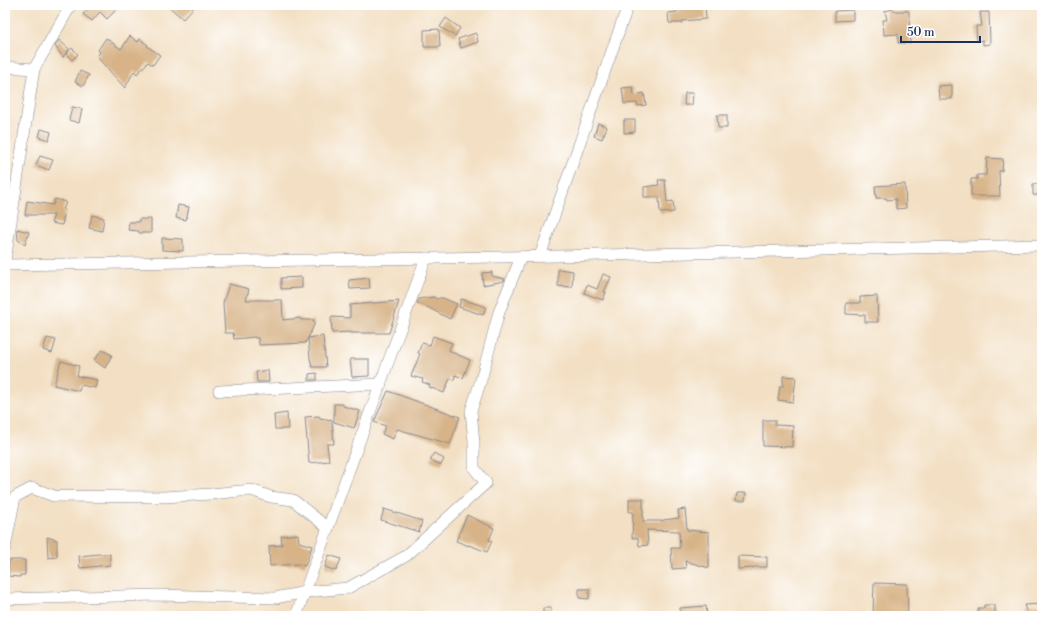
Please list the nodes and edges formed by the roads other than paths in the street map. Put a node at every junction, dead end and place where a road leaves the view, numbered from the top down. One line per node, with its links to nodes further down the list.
1 (628, 5): 6 (street)
2 (68, 6): 4 (street)
3 (5, 67): 4 (street)
4 (34, 69): 9 (street)
5 (1042, 245): 6 (street)
6 (540, 256): 7 (street)
7 (521, 257): 8 (street); 15 (street)
8 (426, 258): 10 (street); 11 (street)
9 (5, 261)
10 (5, 265)
11 (381, 384): 12 (street); 13 (street)
12 (219, 390)
13 (328, 528): 14 (street); 15 (street)
14 (5, 548)
15 (306, 592): 16 (street); 17 (street)
16 (5, 600)
17 (296, 616)

